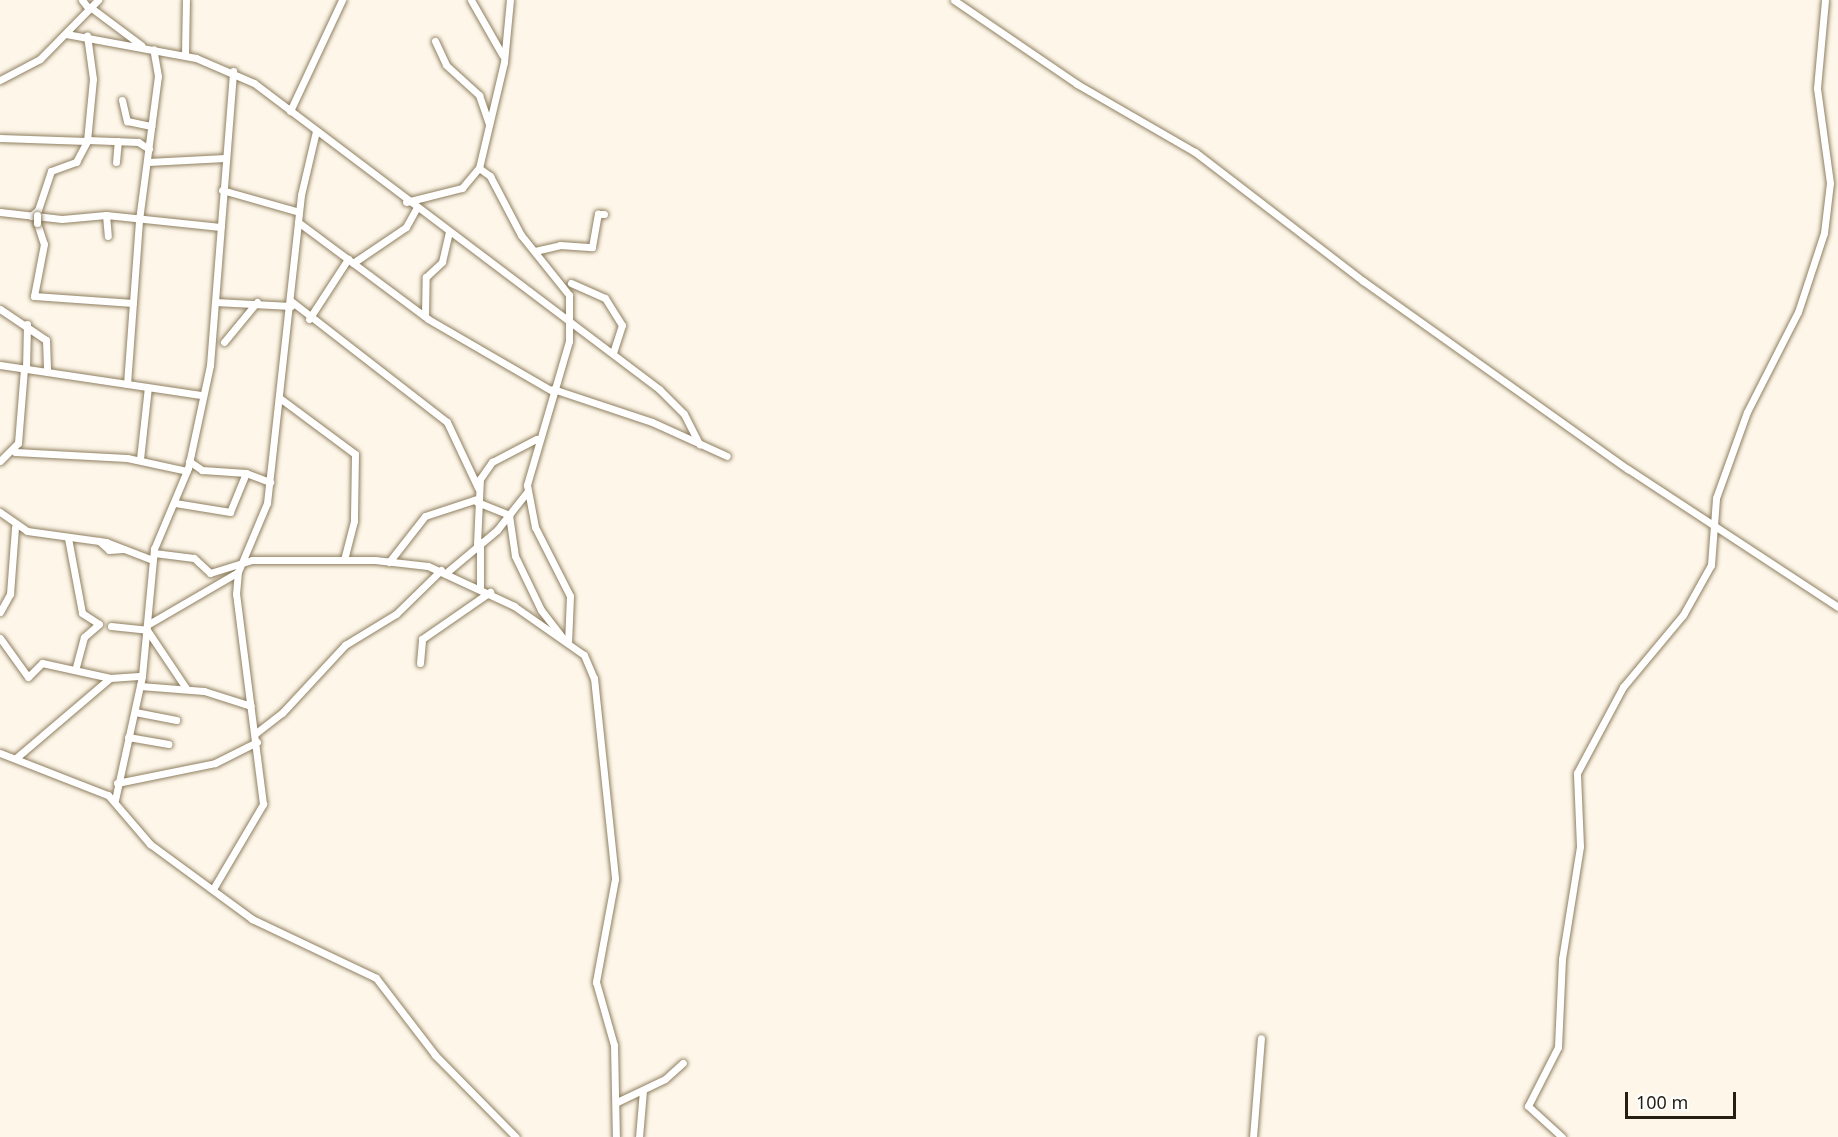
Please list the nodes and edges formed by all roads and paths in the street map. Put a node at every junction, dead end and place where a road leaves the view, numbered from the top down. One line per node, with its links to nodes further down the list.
1 (82, 0): 9 (street)
2 (98, 0): 9 (street)
3 (186, 0): 16 (street)
4 (342, 0): 22 (street)
5 (471, 0): 17 (street)
6 (510, 0): 17 (street)
7 (954, 0): 85 (street)
8 (1825, 0): 85 (street)
9 (90, 8): 10 (street); 13 (street)
10 (66, 34): 11 (street); 20 (street)
11 (87, 35): 13 (street); 27 (street)
12 (435, 41): 23 (street)
13 (144, 47): 14 (street)
14 (153, 49): 15 (street); 18 (street)
15 (170, 53): 16 (street); 18 (street)
16 (185, 55): 19 (street)
17 (504, 58): 23 (street)
18 (158, 68): 24 (street)
19 (233, 71): 22 (street); 30 (street)
20 (0, 80)
21 (122, 100): 24 (street)
22 (290, 111): 25 (street)
23 (489, 124): 33 (street)
24 (152, 126): 29 (street)
25 (316, 131): 35 (street); 38 (street)
26 (0, 138): 27 (street)
27 (88, 141): 28 (street); 41 (street)
28 (118, 141): 29 (street); 31 (street)
29 (149, 149): 32 (street)
30 (225, 158): 32 (street); 34 (street)
31 (116, 162)
32 (148, 162): 42 (street)
33 (479, 168): 35 (street); 47 (street)
34 (222, 190): 38 (street); 44 (street)
35 (406, 202): 36 (street)
36 (416, 209): 45 (street); 48 (street)
37 (0, 212): 41 (street)
38 (299, 212): 43 (street)
39 (604, 214): 47 (street)
40 (106, 215): 41 (street); 42 (street); 46 (street)
41 (35, 218): 52 (street)
42 (139, 220): 44 (street); 52 (street)
43 (298, 222): 48 (street); 53 (street)
44 (220, 227): 50 (street)
45 (449, 232): 55 (street); 58 (street)
46 (108, 236)
47 (535, 251): 58 (street)
48 (350, 261): 55 (street); 56 (street)
49 (571, 283): 60 (street)
50 (215, 302): 51 (street); 67 (street)
51 (257, 302): 53 (street); 59 (street)
52 (133, 303): 64 (street)
53 (291, 304): 56 (street); 68 (street)
54 (0, 309): 57 (street)
55 (425, 316): 66 (street)
56 (309, 319): 79 (street)
57 (27, 324): 62 (street); 63 (street)
58 (571, 326): 60 (street); 66 (street)
59 (224, 342)
60 (614, 353): 70 (street)
61 (0, 365): 62 (street)
62 (25, 369): 63 (street); 71 (street)
63 (47, 372): 64 (street)
64 (127, 384): 65 (street)
65 (148, 387): 67 (street); 73 (street)
66 (553, 390): 69 (street); 70 (street)
67 (201, 395): 74 (street)
68 (281, 399): 78 (street); 90 (street)
69 (536, 439): 79 (street); 80 (street)
70 (699, 444): 72 (street)
71 (15, 452): 73 (street); 75 (street)
72 (727, 456)
73 (140, 459): 76 (street)
74 (189, 461): 76 (street); 77 (street)
75 (0, 462)
76 (187, 471): 82 (street)
77 (246, 473): 78 (street); 82 (street)
78 (270, 482): 92 (street)
79 (478, 488): 81 (street)
80 (526, 492): 84 (street); 102 (street)
81 (477, 500): 84 (street); 88 (street); 91 (street)
82 (175, 503): 89 (street)
83 (0, 512): 86 (street)
84 (509, 514): 88 (street); 102 (street)
85 (1715, 525): 97 (street); 129 (street)
86 (15, 527): 87 (street); 98 (street)
87 (68, 538): 89 (street); 104 (street)
88 (479, 543): 93 (street); 95 (street)
89 (153, 557): 92 (street); 100 (street)
90 (344, 560): 91 (street); 92 (street)
91 (389, 562): 93 (street)
92 (242, 563): 94 (street)
93 (444, 571): 95 (street); 112 (street)
94 (238, 572): 100 (street); 109 (street)
95 (480, 587): 96 (street)
96 (490, 592): 102 (street); 103 (street)
97 (1838, 608)
98 (0, 612)
99 (111, 626): 100 (street)
100 (147, 628): 105 (street); 108 (street)
101 (0, 638): 104 (street)
102 (568, 643): 124 (street)
103 (420, 663)
104 (75, 670): 106 (street)
105 (142, 676): 106 (street); 107 (street)
106 (110, 678): 117 (street)
107 (140, 686): 108 (street); 110 (street)
108 (186, 688): 109 (street)
109 (251, 706): 112 (street)
110 (135, 712): 111 (street); 113 (street)
111 (176, 720)
112 (256, 733): 114 (street)
113 (128, 737): 115 (street); 118 (street)
114 (257, 742): 118 (street); 120 (street)
115 (168, 744)
116 (0, 753): 117 (street)
117 (16, 758): 119 (street)
118 (117, 783): 119 (street)
119 (115, 800): 120 (street)
120 (213, 889): 125 (street)
121 (1261, 1038): 128 (street)
122 (683, 1063): 123 (street)
123 (643, 1090): 124 (street); 127 (street)
124 (616, 1102): 126 (street)
125 (516, 1137)
126 (616, 1137)
127 (639, 1137)
128 (1253, 1137)
129 (1562, 1137)

